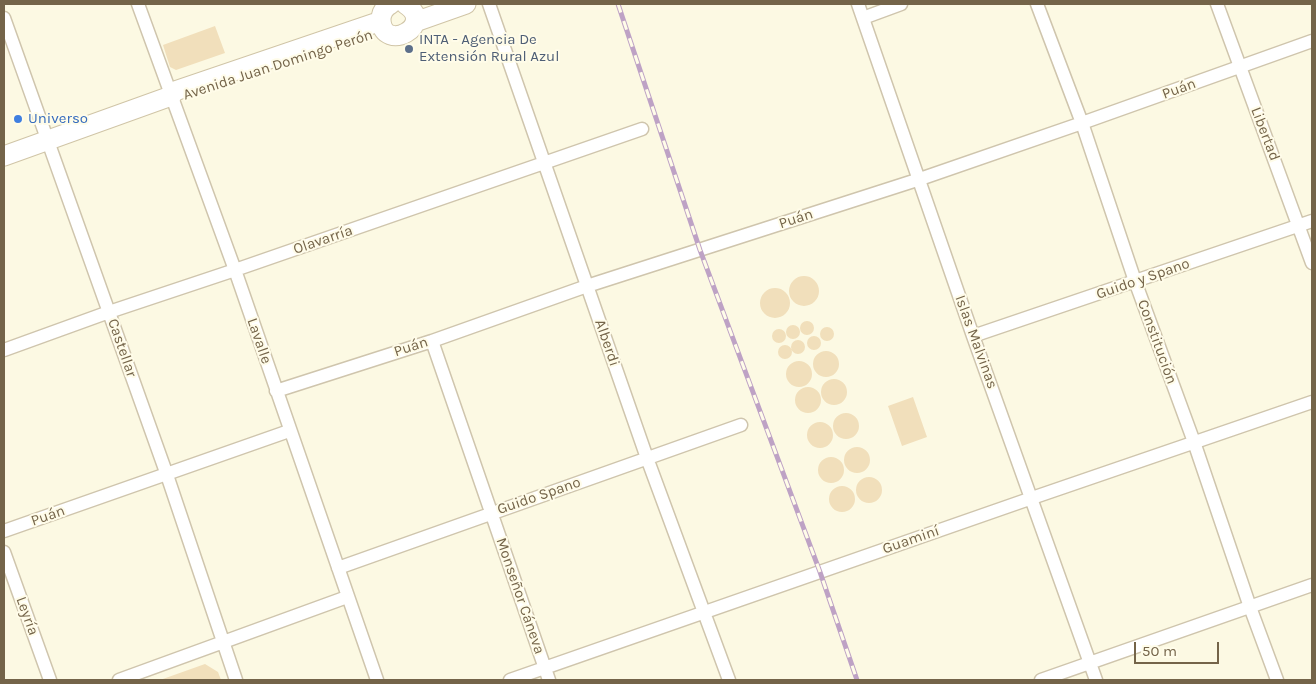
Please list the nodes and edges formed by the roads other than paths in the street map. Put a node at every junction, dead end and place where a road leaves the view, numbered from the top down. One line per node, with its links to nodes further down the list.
1 (138, 4): 14 (street, Lavalle)
2 (466, 4): 8 (main road, Avenida Juan Domingo Perón)
3 (489, 4): 19 (street, Alberdi)
4 (858, 4): 11 (street, Islas Malvinas)
5 (900, 4): 11 (street)
6 (1037, 4): 15 (street, Constitución)
7 (1217, 4): 13 (street, Libertad)
8 (415, 9): 9 (main road, Avenida Juan Domingo Perón)
9 (385, 14): 14 (main road, Avenida Juan Domingo Perón)
10 (4, 18): 17 (street, Castellar)
11 (863, 18): 20 (street, Islas Malvinas)
12 (1312, 41): 13 (street, Puán)
13 (1240, 67): 15 (street, Puán); 22 (street, Libertad)
14 (172, 96): 17 (main road, Avenida Juan Domingo Perón); 24 (street, Lavalle)
15 (1082, 123): 20 (street, Puán); 25 (street, Constitución)
16 (642, 129): 19 (street, Olavarría)
17 (49, 141): 18 (main road, Avenida Juan Domingo Perón); 27 (street, Castellar)
18 (4, 156)
19 (544, 164): 24 (street, Olavarría); 26 (street, Alberdi)
20 (920, 179): 26 (street, Puán); 28 (street, Islas Malvinas)
21 (1312, 221): 22 (street, Guido y Spano)
22 (1299, 226): 23 (street, Libertad); 25 (street, Guido y Spano)
23 (1312, 264)
24 (235, 270): 27 (street, Olavarría); 31 (street, Lavalle)
25 (1135, 282): 28 (street, Guido y Spano); 35 (street, Constitución)
26 (586, 286): 29 (street, Puán); 36 (street, Alberdi)
27 (109, 312): 30 (street, Olavarría); 37 (street, Castellar)
28 (973, 336): 38 (street, Islas Malvinas)
29 (432, 341): 31 (street, Puán); 39 (street, Monseñor Cáneva)
30 (4, 350)
31 (276, 391): 34 (street, Lavalle)
32 (1312, 402): 35 (street, Guaminí)
33 (741, 425): 36 (street, Guido Spano)
34 (290, 431): 37 (street, Puán); 42 (street, Lavalle)
35 (1194, 442): 38 (street, Guaminí); 45 (street, Constitución)
36 (647, 458): 39 (street, Guido Spano); 46 (street, Alberdi)
37 (167, 475): 40 (street, Puán); 47 (street, Castellar)
38 (1032, 498): 46 (street, Guaminí); 48 (street, Islas Malvinas)
39 (491, 513): 42 (street, Guido Spano); 49 (street, Monseñor Cáneva)
40 (4, 531)
41 (4, 552): 50 (street, Leyría)
42 (338, 568): 44 (street, Lavalle)
43 (1312, 585): 45 (street)
44 (347, 597): 47 (street); 53 (street, Lavalle)
45 (1250, 607): 48 (street); 58 (street, Constitución)
46 (704, 612): 49 (street, Guaminí); 55 (street, Alberdi)
47 (222, 642): 51 (street); 52 (street, Castellar)
48 (1090, 664): 56 (street); 57 (street, Islas Malvinas)
49 (547, 674): 54 (street, Guaminí)
50 (50, 680)
51 (119, 680)
52 (236, 680)
53 (377, 680)
54 (510, 680)
55 (729, 680)
56 (1041, 680)
57 (1096, 680)
58 (1277, 680)

